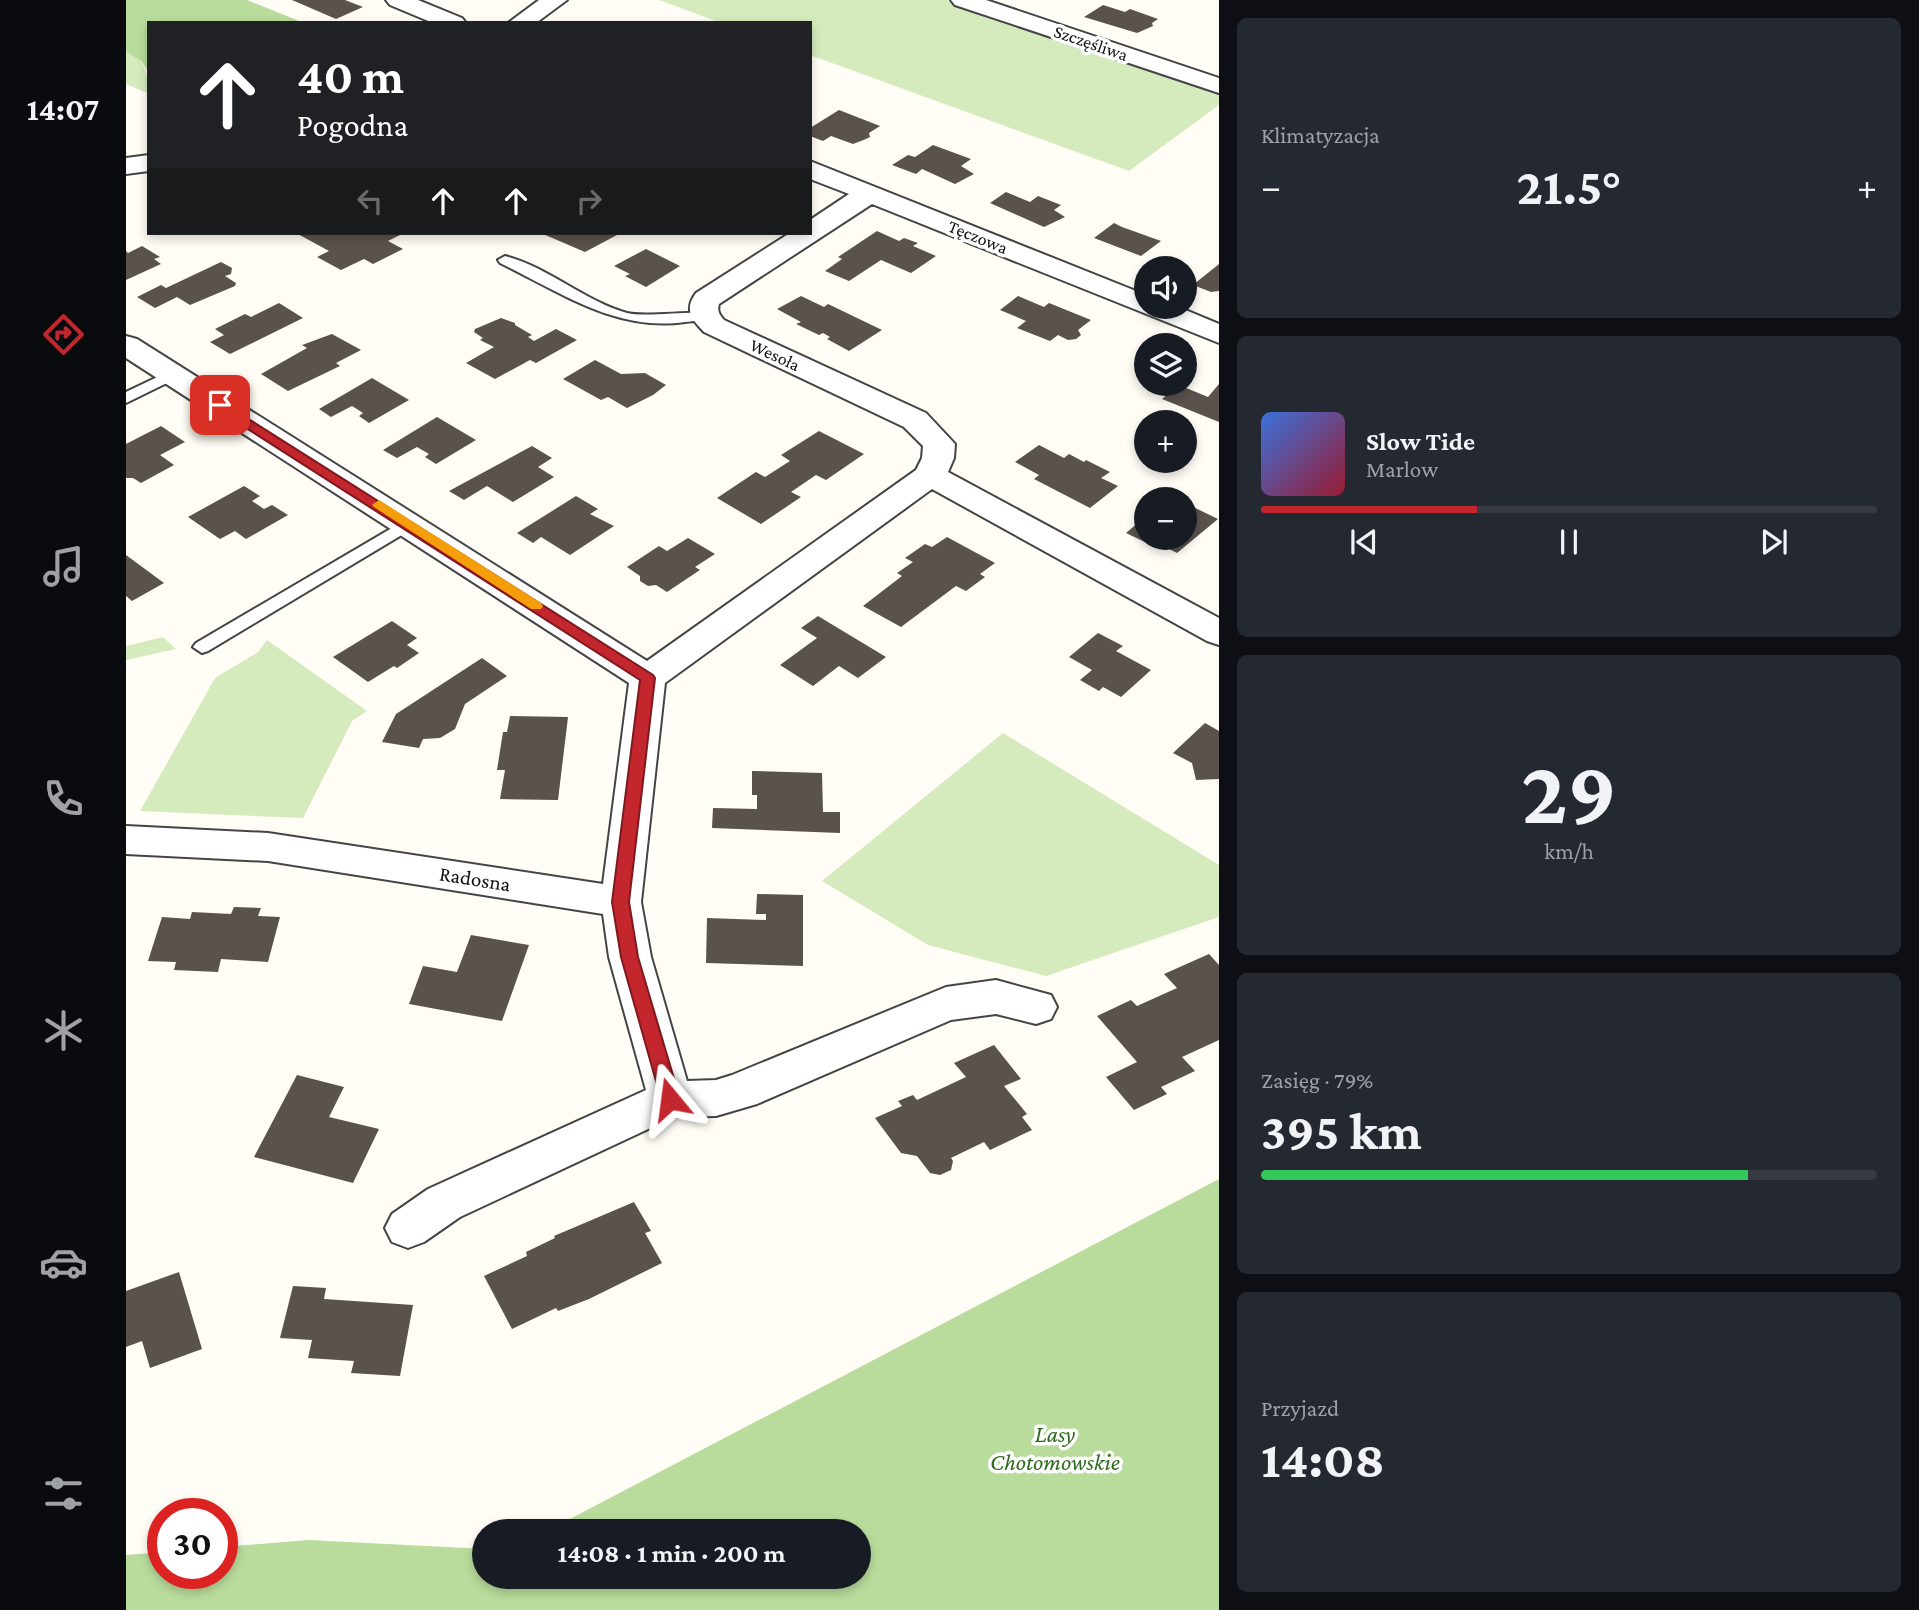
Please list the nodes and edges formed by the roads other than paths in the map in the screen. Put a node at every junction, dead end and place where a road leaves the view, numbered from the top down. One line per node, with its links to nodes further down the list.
1 (398, 0): 4 (street)
2 (555, 0): 5 (street)
3 (963, 0): 6 (street, Szczęśliwa)
4 (449, 21)
5 (523, 21)
6 (1219, 86)
7 (147, 163): 8 (street)
8 (126, 166)
9 (812, 170): 10 (street, Tęczowa)
10 (870, 193): 11 (street); 14 (street, Tęczowa)
11 (812, 231)
12 (805, 235): 15 (street)
13 (505, 260): 15 (lane)
14 (1134, 299)
15 (703, 315): 21 (street, Wesoła)
16 (1182, 319): 17 (street, Tęczowa)
17 (1219, 334)
18 (126, 345): 19 (street)
19 (172, 375): 20 (lane); 22 (street)
20 (126, 398)
21 (930, 475): 23 (street); 25 (street)
22 (409, 523): 24 (lane); 25 (street)
23 (1219, 632)
24 (202, 647)
25 (648, 678): 27 (street)
26 (126, 840): 27 (street, Radosna)
27 (621, 902): 29 (street)
28 (1036, 1007): 29 (street)
29 (670, 1099): 30 (street)
30 (408, 1228)

